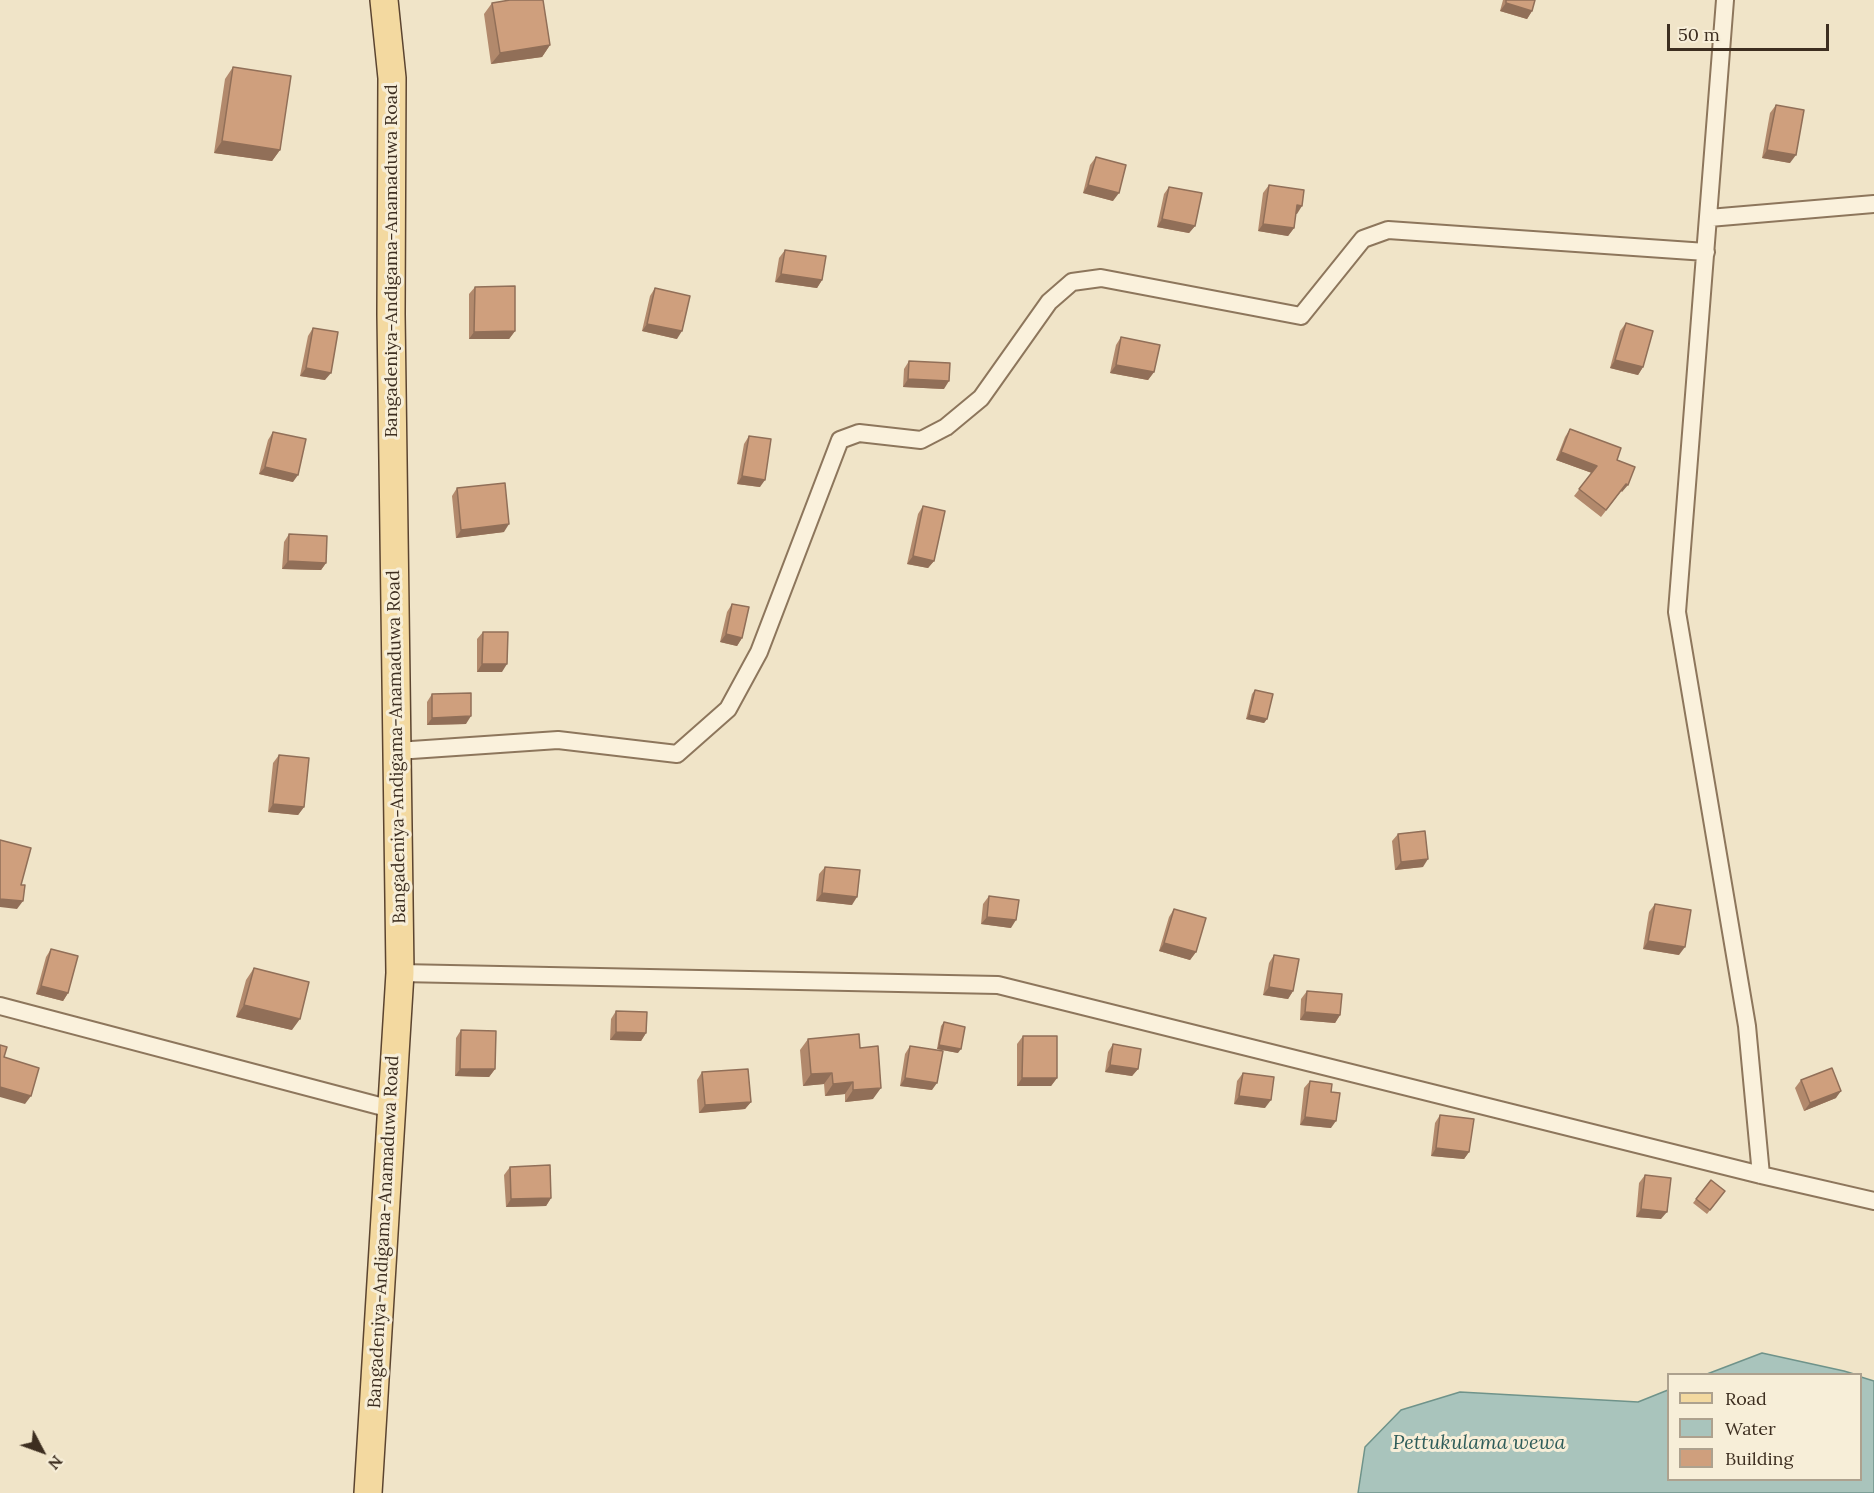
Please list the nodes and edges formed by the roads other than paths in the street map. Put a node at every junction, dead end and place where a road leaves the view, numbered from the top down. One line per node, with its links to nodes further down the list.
1 (384, 0): 6 (main road, Bangadeniya-Andigama-Anamaduwa Road)
2 (1725, 0): 4 (street)
3 (1874, 204): 4 (street)
4 (1709, 218): 5 (street)
5 (1706, 252): 6 (street); 10 (street)
6 (397, 751): 7 (main road, Bangadeniya-Andigama-Anamaduwa Road)
7 (399, 973): 9 (main road, Bangadeniya-Andigama-Anamaduwa Road); 10 (street)
8 (0, 1006): 9 (street)
9 (391, 1109): 12 (main road, Bangadeniya-Andigama-Anamaduwa Road)
10 (1761, 1175): 11 (street)
11 (1874, 1201)
12 (368, 1493)

